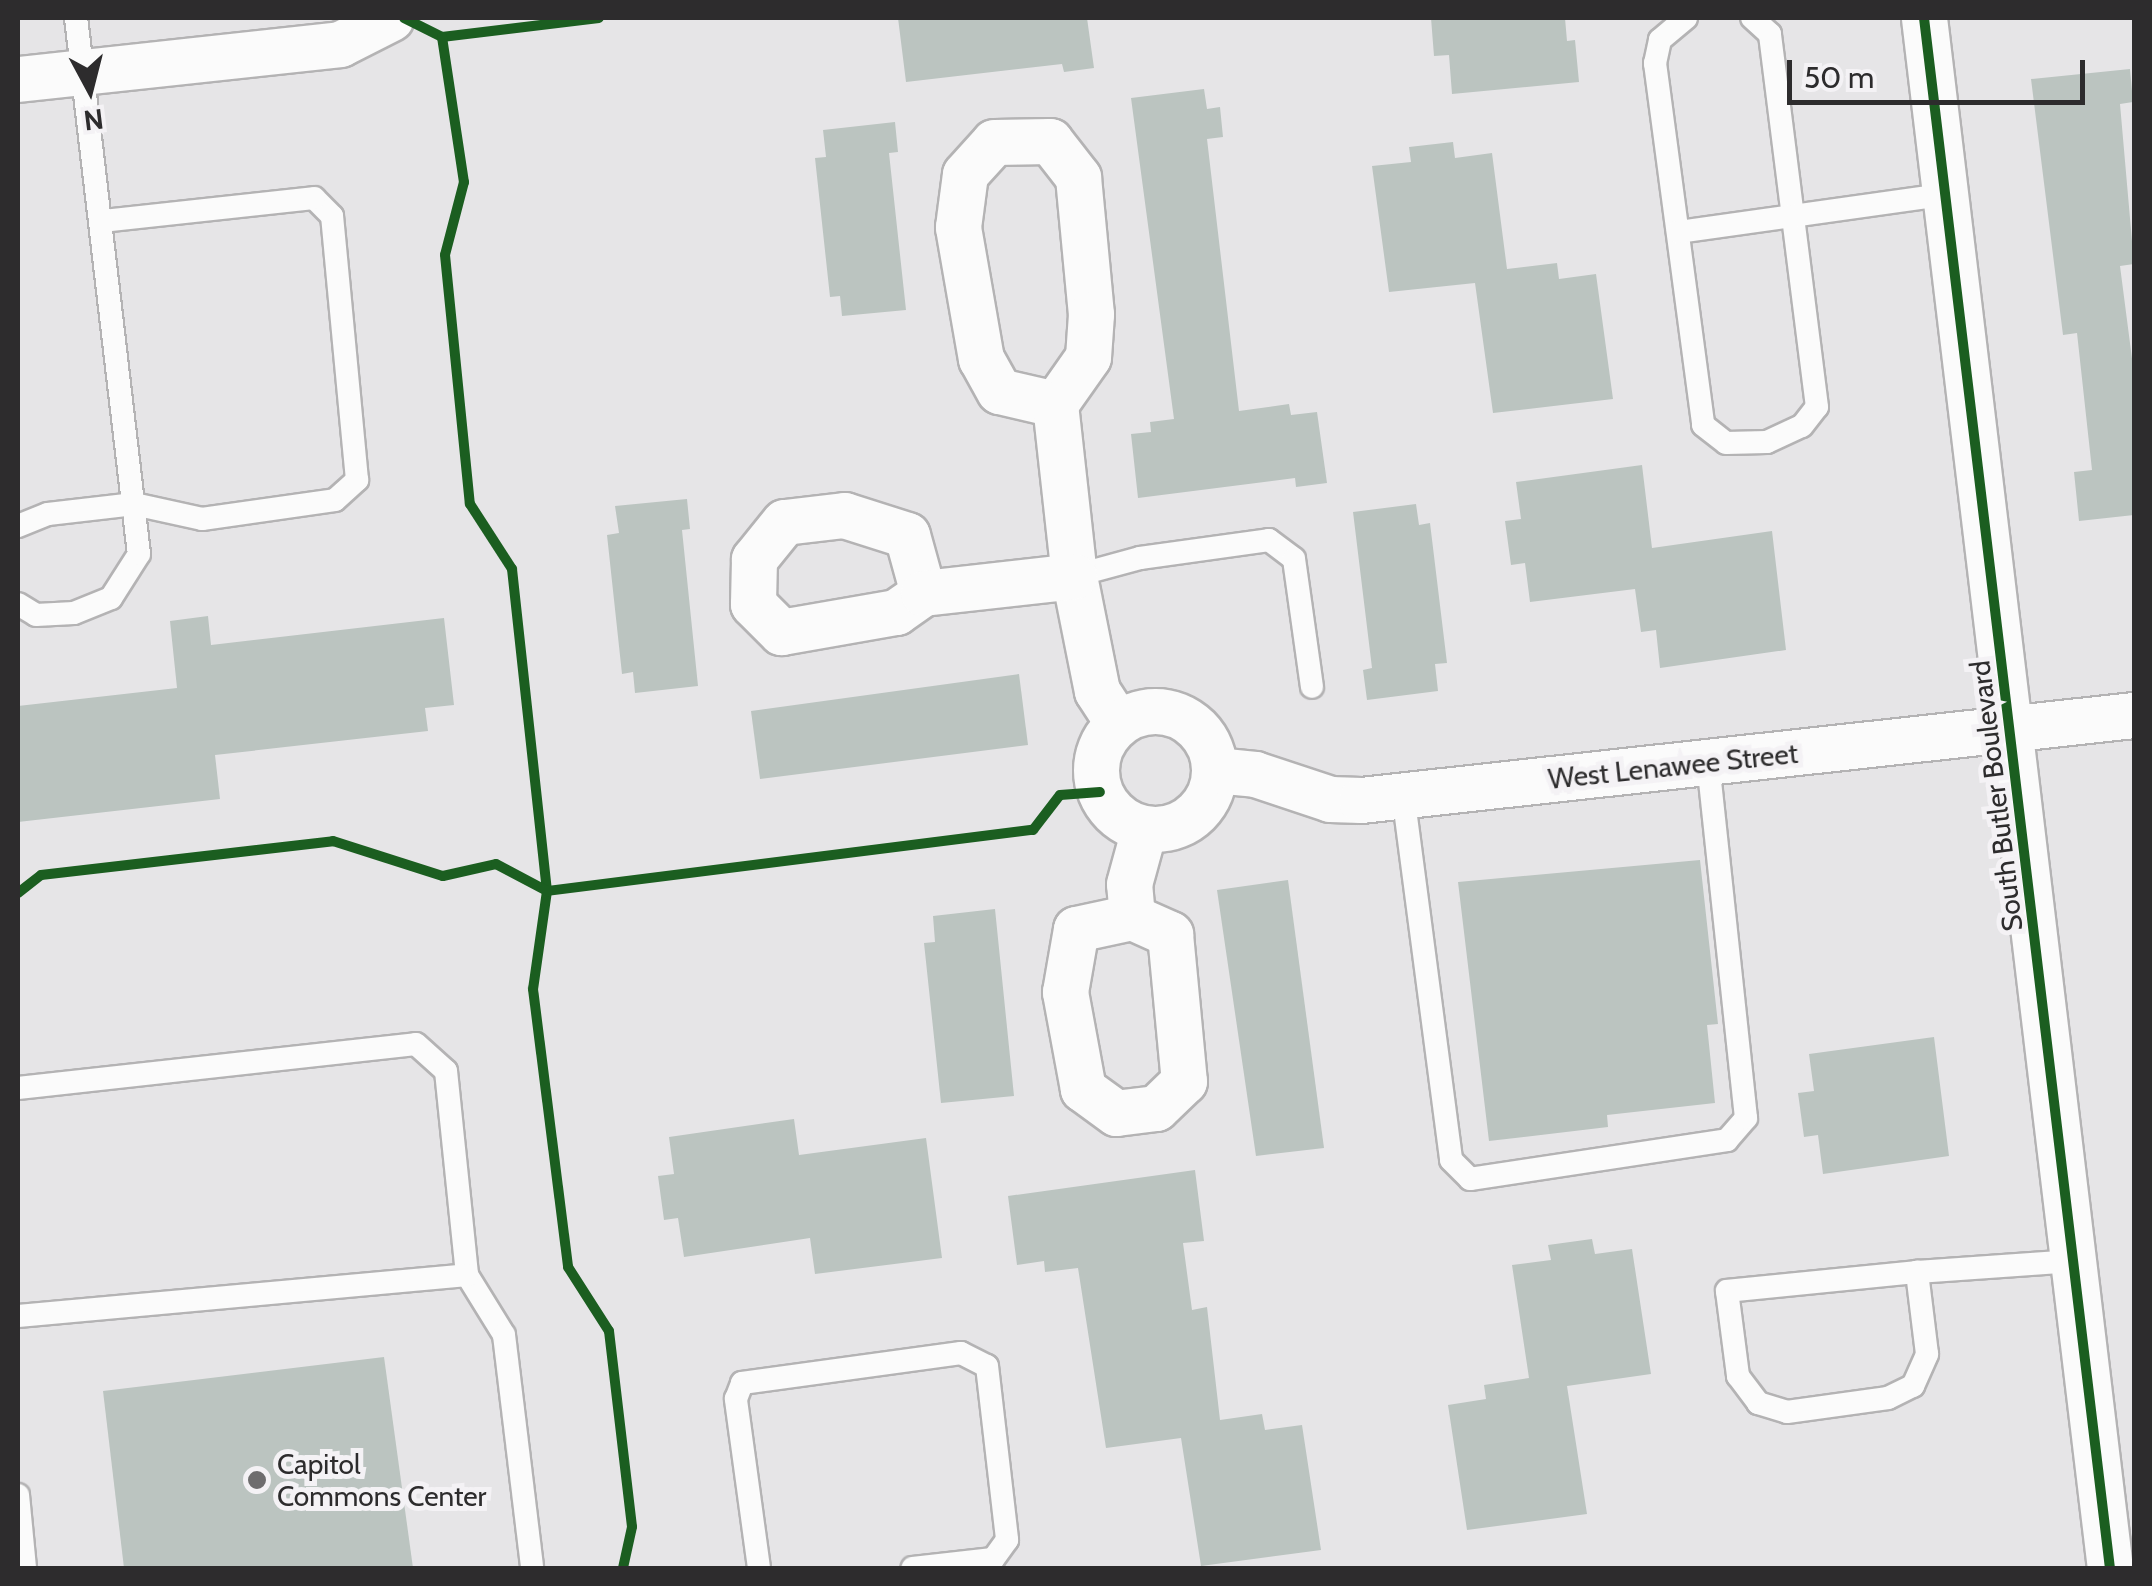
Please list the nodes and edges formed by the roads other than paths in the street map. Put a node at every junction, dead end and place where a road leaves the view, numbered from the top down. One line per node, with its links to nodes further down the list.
1 (76, 18): 6 (lane)
2 (391, 18): 6 (street)
3 (1686, 18): 11 (lane)
4 (1752, 18): 9 (lane)
5 (1924, 18): 8 (street, South Butler Boulevard)
6 (86, 71): 7 (street); 10 (lane)
7 (18, 79)
8 (1942, 195): 9 (lane); 21 (street, South Butler Boulevard)
9 (1795, 216): 11 (lane); 11 (lane)
10 (104, 221): 13 (lane); 13 (lane)
11 (1678, 232)
12 (1055, 404): 12 (street); 15 (street)
13 (134, 504): 14 (lane); 17 (lane)
14 (18, 526)
15 (1074, 576): 16 (street); 18 (lane); 20 (street)
16 (923, 594)
17 (18, 604)
18 (1312, 686)
19 (2134, 715): 21 (street, West Lenawee Street)
20 (1118, 723): 23 (street); 25 (street)
21 (2011, 729): 22 (street, West Lenawee Street); 28 (street, South Butler Boulevard)
22 (1708, 762): 24 (street, West Lenawee Street); 24 (lane)
23 (1215, 770): 24 (street, West Lenawee Street); 25 (street)
24 (1403, 794)
25 (1144, 829): 26 (street)
26 (1132, 916)
27 (18, 1088): 30 (lane)
28 (2074, 1260): 29 (lane); 37 (street, South Butler Boulevard)
29 (1917, 1272): 29 (lane)
30 (467, 1274): 31 (lane); 34 (lane)
31 (18, 1316)
32 (18, 1495): 33 (lane)
33 (25, 1568)
34 (532, 1568)
35 (759, 1568): 36 (lane)
36 (914, 1568)
37 (2110, 1568)

